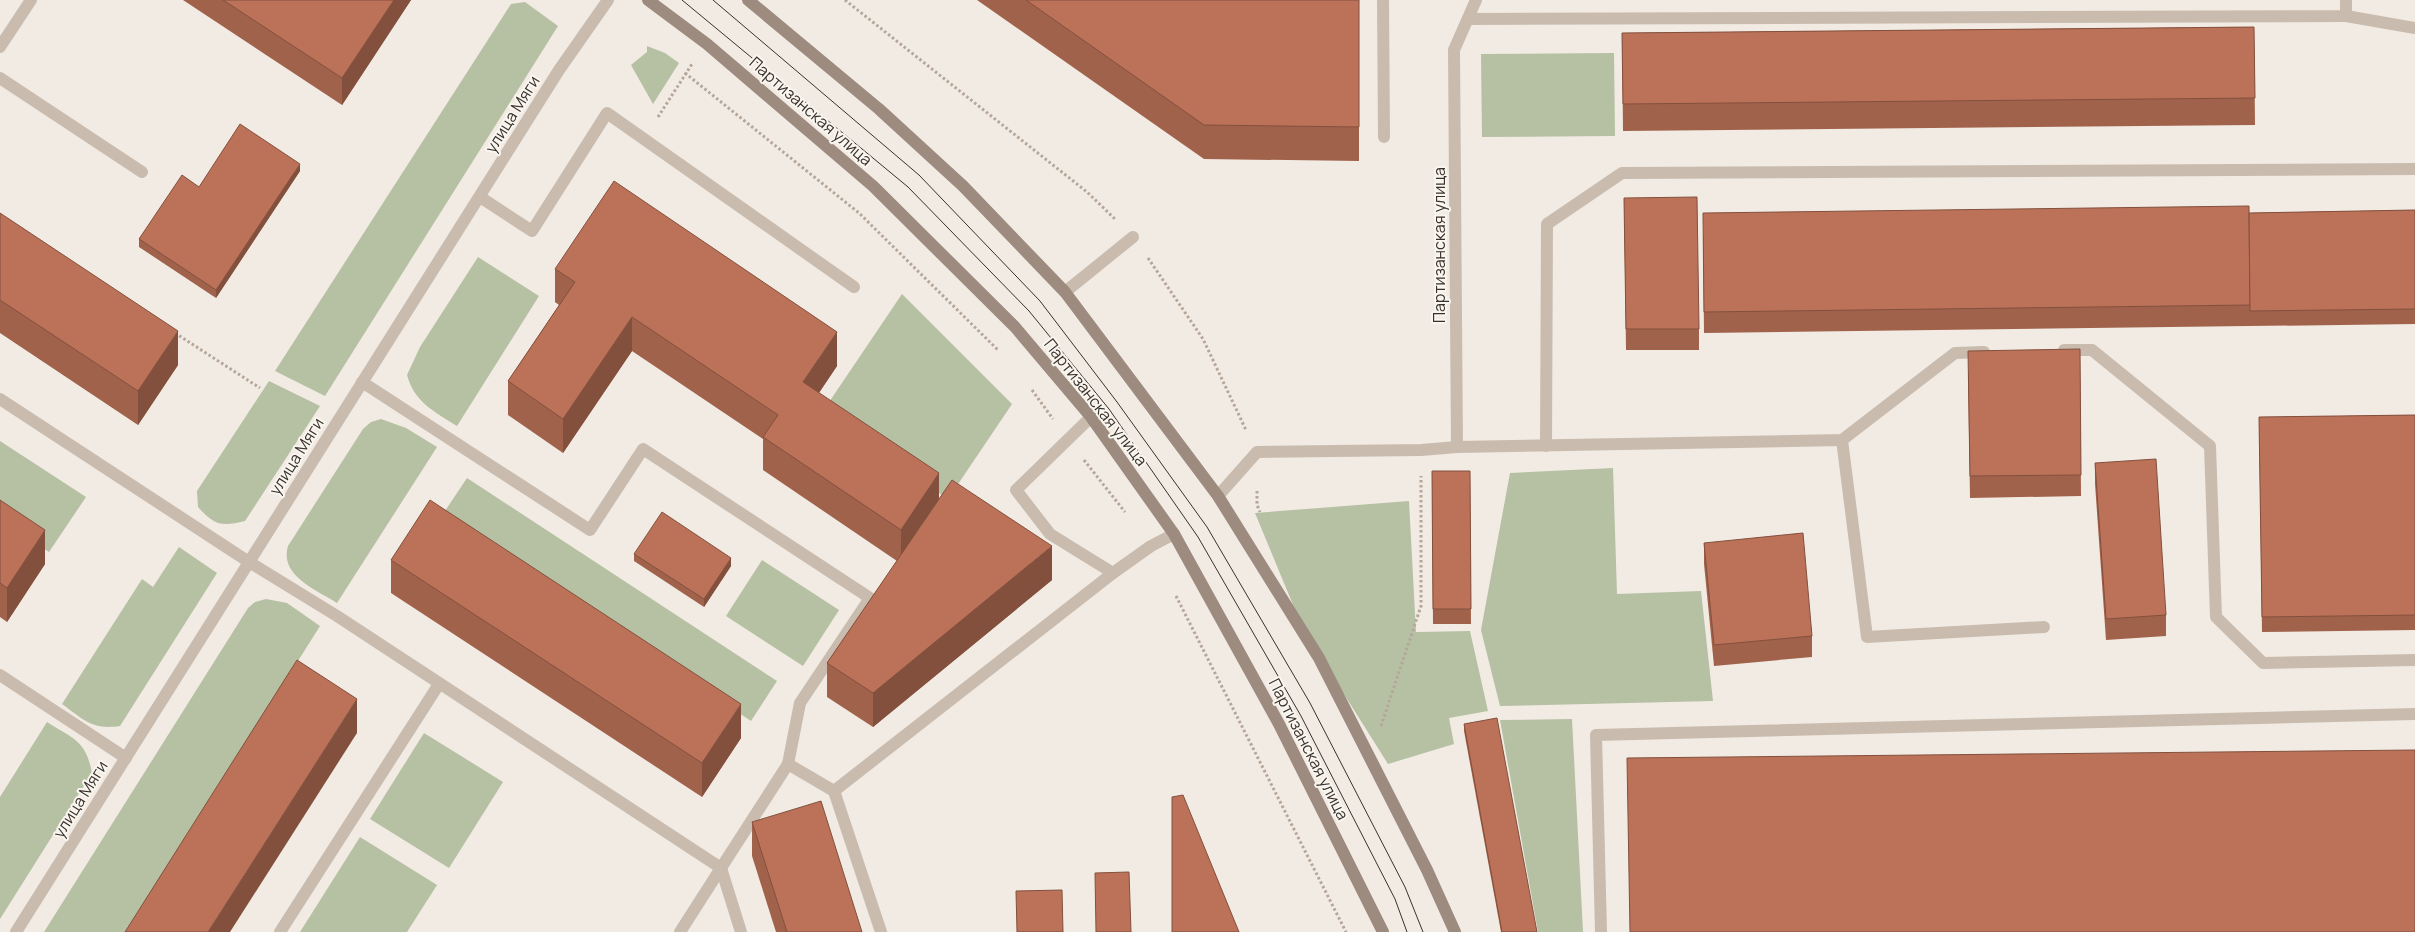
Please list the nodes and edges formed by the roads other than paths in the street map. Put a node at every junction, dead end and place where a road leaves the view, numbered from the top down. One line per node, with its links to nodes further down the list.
1 (31, 0): 11 (street)
2 (608, 0): 16 (street, улица Мяги)
3 (648, 0): 24 (street, Партизанская улица)
4 (748, 0): 19 (street)
5 (1383, 0): 13 (street)
6 (1476, 0): 9 (street, Партизанская улица)
7 (2346, 0): 8 (street)
8 (2346, 16): 9 (street); 10 (street)
9 (1468, 19): 27 (street, Партизанская улица)
10 (2415, 28)
11 (0, 47)
12 (0, 78): 15 (street)
13 (1384, 138)
14 (2415, 169): 26 (street)
15 (142, 172)
16 (480, 197): 18 (street); 22 (street, улица Мяги)
17 (1133, 237): 19 (street)
18 (854, 287)
19 (1066, 292): 28 (street)
20 (2053, 351): 33 (street)
21 (1994, 352): 25 (street)
22 (362, 382): 30 (street, улица Мяги); 38 (street)
23 (0, 399): 30 (street)
24 (1091, 417): 29 (street, Партизанская улица); 31 (street)
25 (1842, 440): 26 (street); 32 (street)
26 (1546, 446): 27 (street)
27 (1457, 447): 28 (street)
28 (1218, 496): 47 (street)
29 (1174, 534): 31 (street); 46 (street, Партизанская улица)
30 (249, 562): 35 (street); 37 (street, улица Мяги)
31 (1113, 574): 39 (street)
32 (2044, 627)
33 (2415, 660)
34 (0, 675): 37 (street)
35 (439, 684): 40 (street); 42 (street)
36 (2415, 714): 48 (street)
37 (126, 758): 41 (street, улица Мяги)
38 (788, 764): 39 (street); 40 (street)
39 (834, 791): 45 (street)
40 (721, 868): 43 (street); 44 (street)
41 (16, 932)
42 (280, 932)
43 (680, 932)
44 (741, 932)
45 (881, 932)
46 (1383, 932)
47 (1455, 932)
48 (1601, 932)

